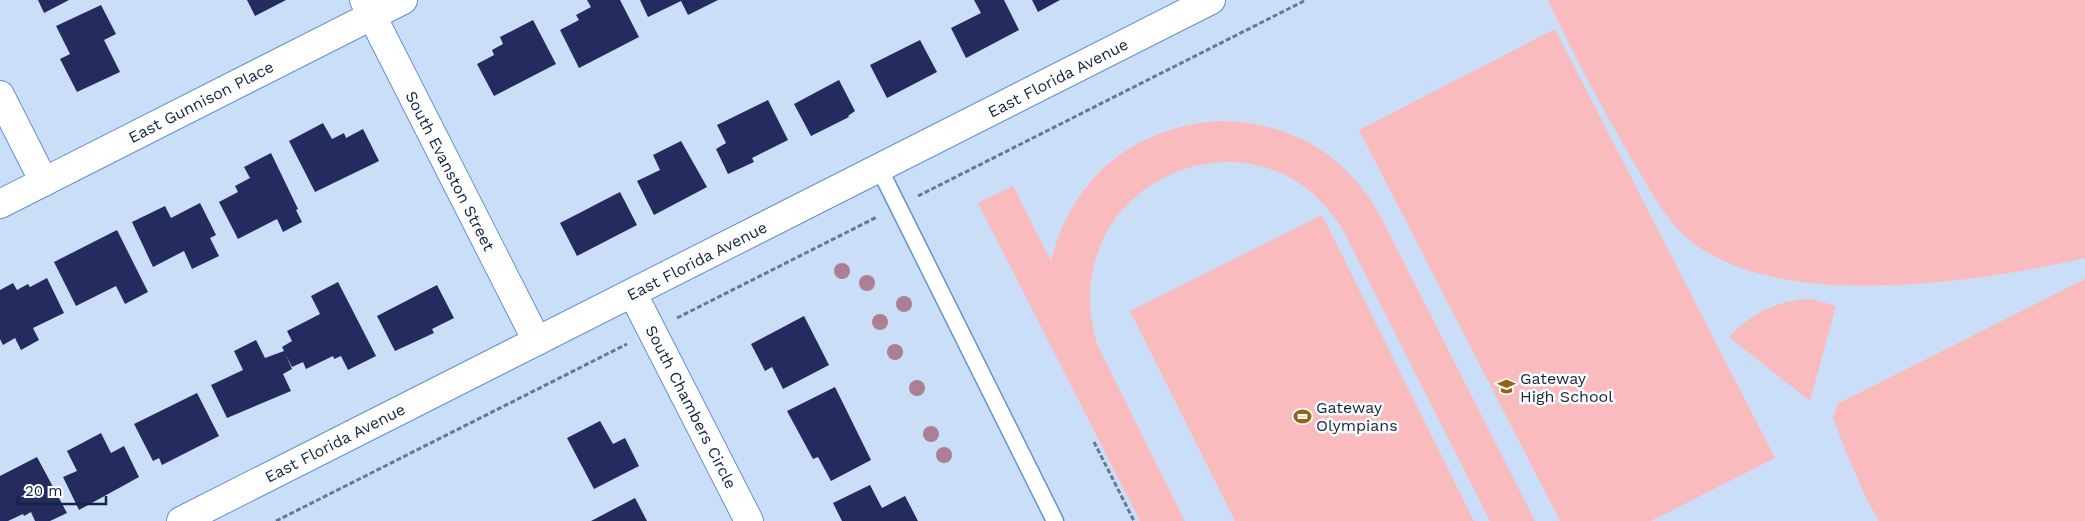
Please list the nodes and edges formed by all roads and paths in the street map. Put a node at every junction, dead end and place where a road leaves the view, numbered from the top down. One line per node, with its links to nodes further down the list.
1 (403, 0): 4 (street, East Gunnison Place)
2 (1211, 0): 6 (street, East Florida Avenue)
3 (1306, 0): 8 (path)
4 (368, 8): 7 (street, East Gunnison Place); 13 (street, South Evanston Street)
5 (0, 95): 7 (street)
6 (879, 168): 11 (street, East Florida Avenue); 19 (lane)
7 (44, 182): 9 (street, East Gunnison Place)
8 (917, 196)
9 (0, 204)
10 (882, 214): 12 (path)
11 (633, 294): 13 (street, East Florida Avenue); 18 (street, South Chambers Circle)
12 (710, 302)
13 (537, 342): 16 (street, East Florida Avenue)
14 (592, 362): 17 (path)
15 (1094, 442): 20 (path)
16 (181, 521)
17 (276, 521)
18 (749, 521)
19 (1055, 521)
20 (1134, 521)

